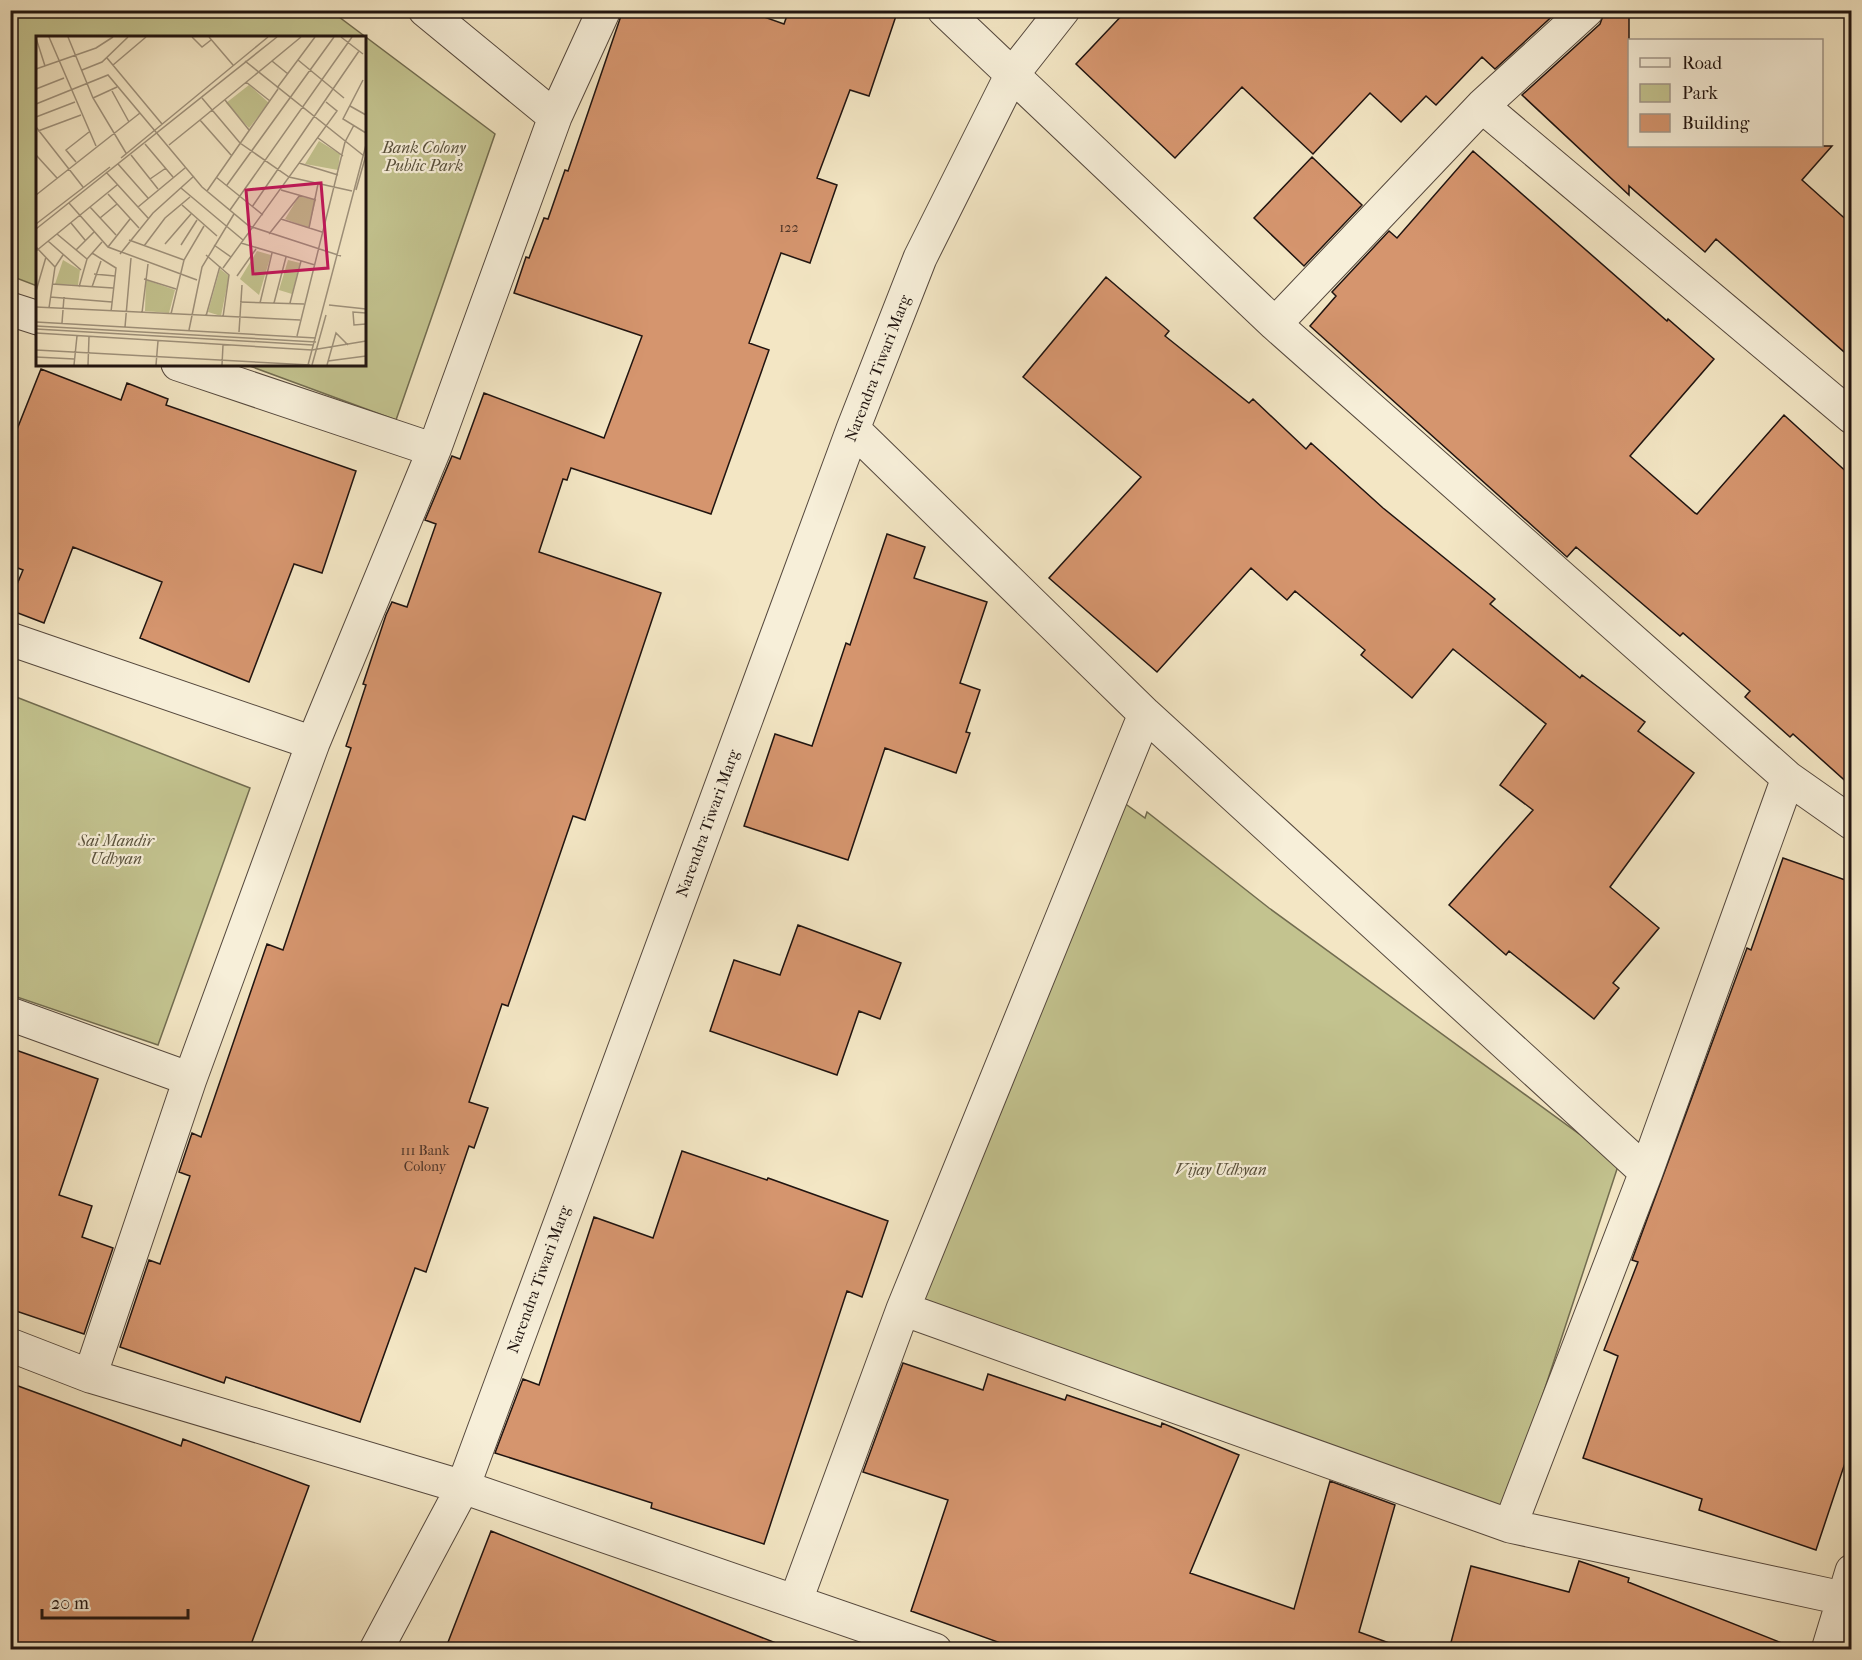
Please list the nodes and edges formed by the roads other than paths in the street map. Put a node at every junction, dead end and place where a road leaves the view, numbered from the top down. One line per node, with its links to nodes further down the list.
1 (425, 10): 8 (street)
2 (604, 10): 8 (street)
3 (944, 10): 6 (street)
4 (1063, 10): 6 (street, Narendra Tiwari Marg)
5 (1587, 10): 7 (street)
6 (1011, 76): 11 (street); 14 (street, Narendra Tiwari Marg)
7 (1482, 106): 11 (street); 13 (street)
8 (555, 117): 15 (street)
9 (10, 309): 10 (street)
10 (36, 317)
11 (1275, 324): 19 (street)
12 (184, 366): 15 (street)
13 (1851, 417)
14 (853, 429): 17 (street); 27 (street, Narendra Tiwari Marg)
15 (434, 450): 18 (street)
16 (10, 639): 18 (street)
17 (1146, 714): 23 (street); 24 (street)
18 (313, 743): 22 (street)
19 (1788, 778): 20 (street); 23 (street)
20 (1851, 823)
21 (10, 1014): 22 (street)
22 (190, 1079): 26 (street)
23 (1646, 1172): 28 (street)
24 (903, 1309): 28 (street); 30 (street)
25 (10, 1345): 26 (street)
26 (90, 1376): 27 (street)
27 (463, 1487): 30 (street); 31 (street, Narendra Tiwari Marg)
28 (1510, 1526): 29 (street)
29 (1846, 1585): 33 (street)
30 (796, 1600): 32 (street)
31 (376, 1650)
32 (934, 1650)
33 (1828, 1650)

